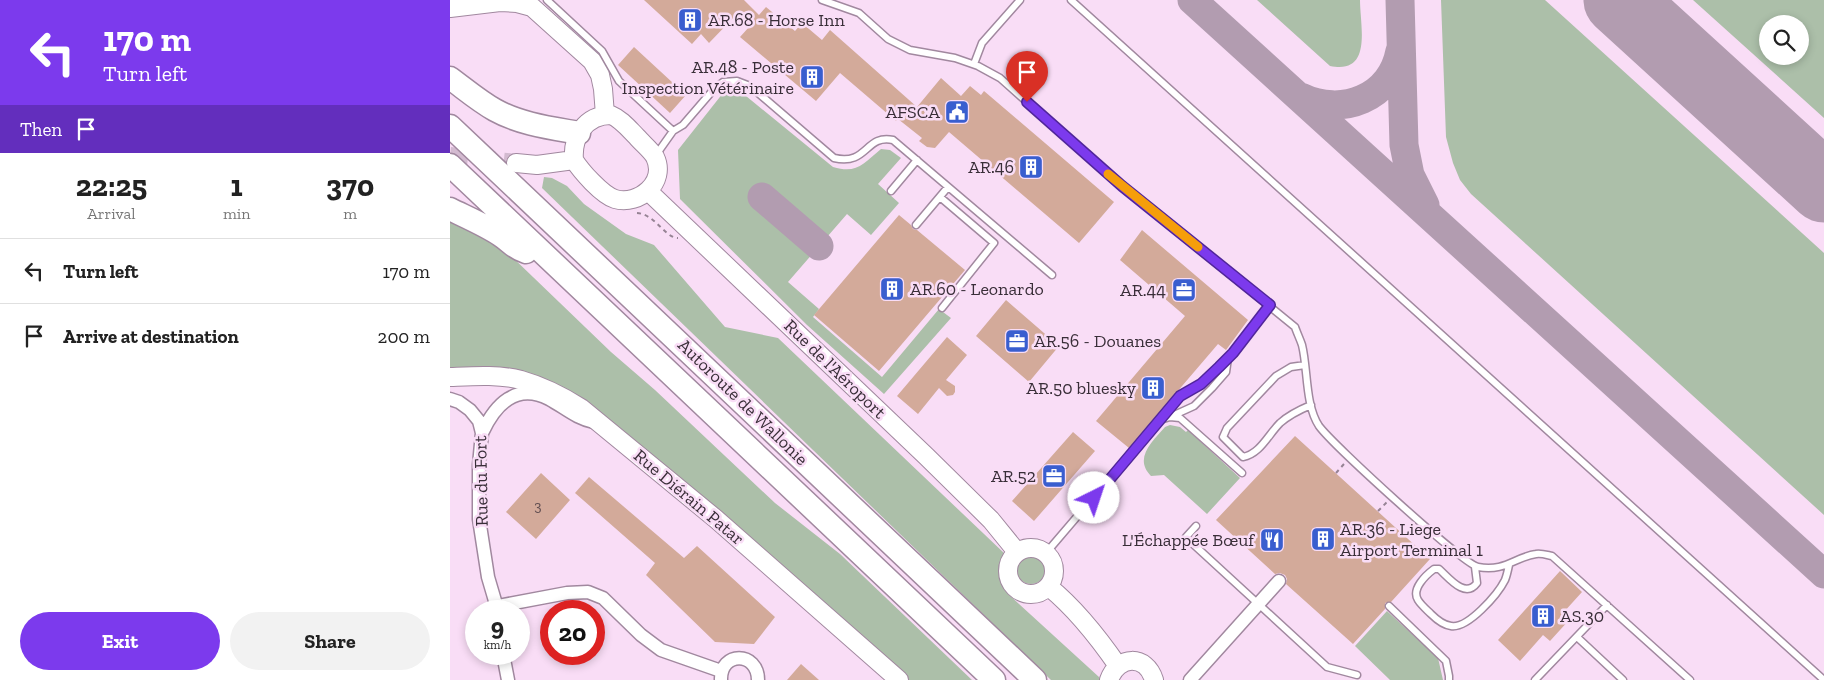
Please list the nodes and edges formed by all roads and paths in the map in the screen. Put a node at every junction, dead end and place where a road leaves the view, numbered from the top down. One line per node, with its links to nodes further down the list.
1 (547, 0): 10 (lane)
2 (822, 0): 6 (lane)
3 (1020, 0): 6 (lane)
4 (1071, 0): 65 (lane)
5 (450, 8): 8 (street)
6 (974, 64): 25 (lane)
7 (450, 78): 11 (highway)
8 (605, 115): 11 (street); 12 (street)
9 (450, 126): 58 (highway, Autoroute de Wallonie)
10 (673, 131): 12 (lane); 14 (lane)
11 (579, 133): 13 (street)
12 (655, 156): 18 (street)
13 (574, 160): 15 (street); 18 (street)
14 (917, 160): 17 (lane); 19 (lane)
15 (516, 164)
16 (450, 166): 23 (highway, Autoroute de Wallonie)
17 (948, 187): 20 (lane); 24 (lane)
18 (648, 191): 38 (street, Rue de l'Aéroport)
19 (890, 191)
20 (940, 197): 22 (lane); 26 (lane)
21 (454, 214): 23 (highway)
22 (916, 225)
23 (551, 261): 57 (highway, Autoroute de Wallonie)
24 (1052, 275)
25 (1270, 305): 27 (lane); 28 (lane)
26 (942, 308)
27 (1228, 358): 32 (lane); 33 (lane)
28 (1305, 365): 31 (lane); 31 (lane)
29 (450, 377): 34 (street, Rue Diérain Patar)
30 (450, 399): 35 (street, Rue du Fort)
31 (1311, 405): 41 (lane)
32 (1170, 416): 33 (lane); 36 (lane)
33 (1160, 420): 39 (lane)
34 (604, 424): 35 (street); 56 (street, Rue Diérain Patar)
35 (482, 433): 44 (street, Rue du Fort)
36 (1242, 473)
37 (1196, 526): 46 (lane)
38 (1017, 552): 39 (street); 43 (street)
39 (1046, 553): 43 (street)
40 (1509, 565): 41 (lane); 41 (lane); 47 (lane)
41 (1476, 566)
42 (1280, 581): 46 (street)
43 (1049, 587): 51 (street)
44 (495, 600)
45 (530, 602): 52 (street, Rue du Fort)
46 (1258, 604): 53 (lane); 60 (street)
47 (1608, 605): 49 (lane); 64 (lane)
48 (1390, 606): 61 (lane)
49 (1578, 637): 62 (lane); 63 (lane)
50 (505, 665): 54 (street)
51 (1113, 673): 59 (street)
52 (721, 675): 55 (street, Rue du Fort)
53 (1356, 675)
54 (508, 680)
55 (758, 680)
56 (899, 680)
57 (994, 680)
58 (1035, 680)
59 (1154, 680)
60 (1190, 680)
61 (1449, 680)
62 (1535, 680)
63 (1623, 680)
64 (1690, 680)
65 (1824, 680)

